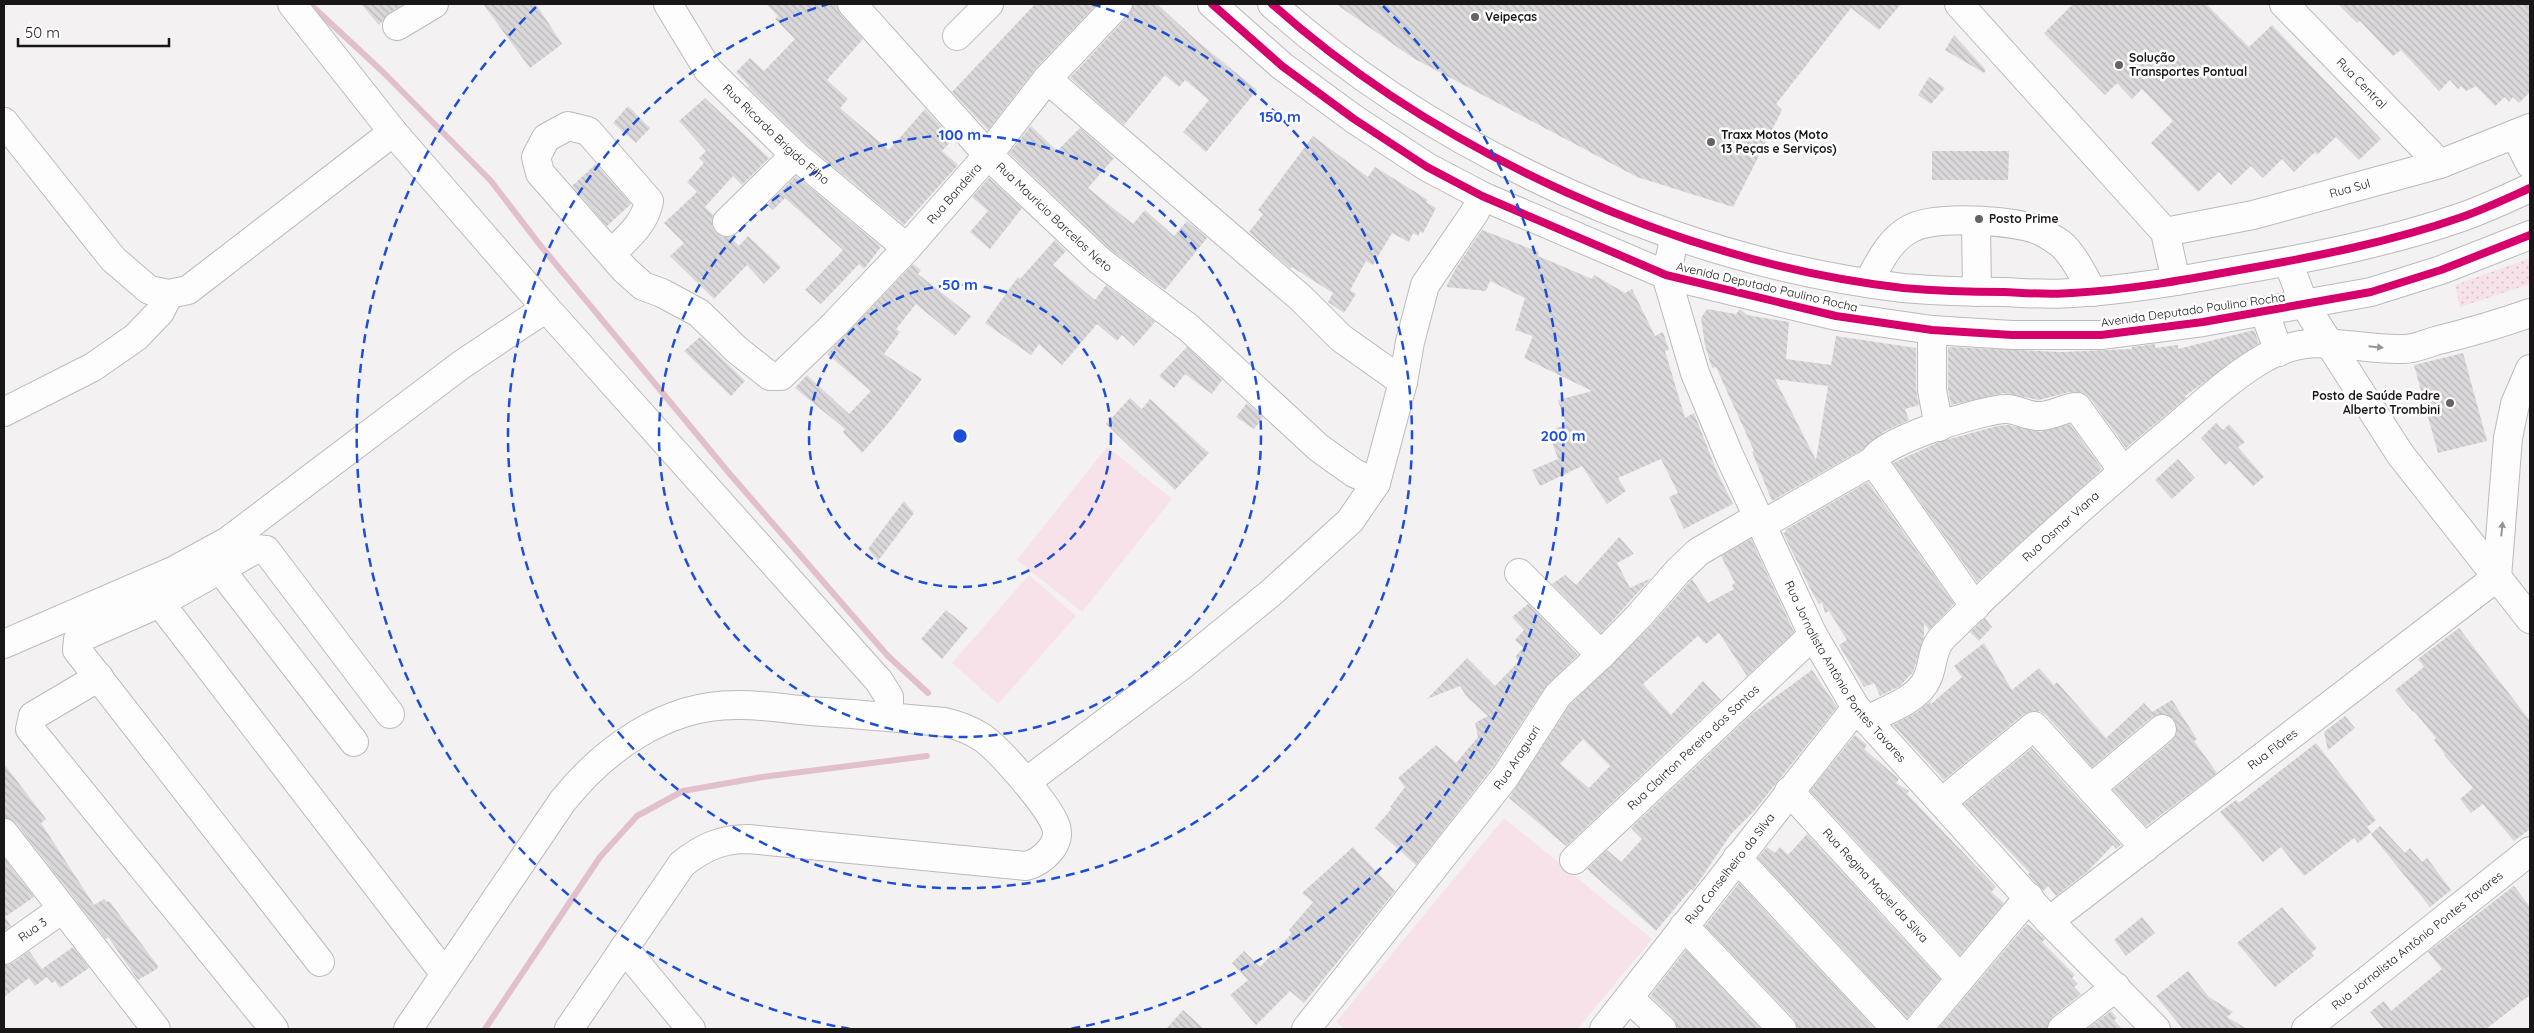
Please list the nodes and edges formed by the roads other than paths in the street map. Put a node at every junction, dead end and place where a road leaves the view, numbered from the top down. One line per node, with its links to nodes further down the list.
1 (292, 4): 16 (street)
2 (434, 4): 11 (street)
3 (668, 4): 17 (street, Rua Ricardo Brigido Filho)
4 (852, 4): 18 (street, Rua Mauricio Barcelos Neto)
5 (989, 4): 12 (street)
6 (1118, 4): 13 (street, Rua Bandeira)
7 (1212, 4): 22 (street, Avenida Deputado Paulino Rocha)
8 (1272, 4): 27 (street, Avenida Deputado Paulino Rocha)
9 (1959, 4): 25 (street)
10 (2284, 4): 19 (street, Rua Central)
11 (396, 26)
12 (957, 36)
13 (1047, 79): 18 (street, Rua Bandeira); 45 (street)
14 (4, 122): 36 (street)
15 (2523, 131): 19 (street, Rua Sul); 20 (street)
16 (393, 132): 36 (street); 38 (street)
17 (795, 154): 23 (street); 28 (street, Rua Ricardo Brigido Filho)
18 (988, 155): 28 (street, Rua Bandeira); 50 (street, Rua Mauricio Barcelos Neto)
19 (2440, 164): 25 (street, Rua Sul)
20 (2530, 164)
21 (2530, 188): 30 (street, Avenida Deputado Paulino Rocha)
22 (1482, 196): 31 (street, Avenida Deputado Paulino Rocha); 45 (street)
23 (727, 222)
24 (1976, 222): 33 (street); 34 (street); 35 (street)
25 (2165, 232): 32 (street)
26 (2530, 234): 37 (street, Avenida Deputado Paulino Rocha)
27 (1675, 236): 31 (street, Rua Jornalista Antônio Pontes Tavares); 33 (street, Avenida Deputado Paulino Rocha)
28 (907, 248): 29 (street, Rua Bandeira)
29 (611, 254): 29 (street)
30 (2288, 262): 32 (street, Avenida Deputado Paulino Rocha); 37 (street)
31 (1666, 275): 41 (street, Avenida Deputado Paulino Rocha); 51 (street, Rua Jornalista Antônio Pontes Tavares)
32 (2176, 281): 35 (street, Avenida Deputado Paulino Rocha)
33 (1868, 282): 34 (street, Avenida Deputado Paulino Rocha)
34 (1977, 292): 35 (street, Avenida Deputado Paulino Rocha)
35 (2093, 292)
36 (168, 294): 46 (street)
37 (2304, 304): 39 (street, Avenida Deputado Paulino Rocha); 42 (street)
38 (546, 308): 59 (street); 64 (street)
39 (2264, 311): 41 (street, Avenida Deputado Paulino Rocha); 43 (street)
40 (2530, 313): 42 (street, one-way to 40)
41 (1932, 330): 47 (street)
42 (2328, 341): 43 (street, Rua Osmar Viana); 54 (street)
43 (2279, 352): 49 (street, Rua Osmar Viana)
44 (2530, 369): 54 (street, one-way to 44)
45 (1403, 382): 50 (street)
46 (4, 412)
47 (1940, 427): 48 (street, Rua Araguari); 49 (street, Rua Araguari)
48 (1873, 461): 51 (street, Rua Araguari); 56 (street)
49 (2124, 471): 56 (street, Rua Osmar Viana)
50 (1376, 483): 67 (street)
51 (1760, 521): 58 (street, Rua Jornalista Antônio Pontes Tavares); 60 (street, Rua Araguari)
52 (220, 569): 55 (street); 62 (street); 66 (street)
53 (1519, 573): 60 (street)
54 (2497, 577): 57 (street); 72 (street, Rua Flôres)
55 (160, 603): 61 (street); 83 (street)
56 (1975, 607): 63 (street, Rua Osmar Viana)
57 (2530, 619)
58 (1813, 635): 63 (street, Rua Jornalista Antônio Pontes Tavares); 75 (street, Rua Clairton Pereira dos Santos)
59 (4, 644)
60 (1600, 655): 92 (street, Rua Araguari)
61 (98, 677): 82 (street); 88 (street)
62 (390, 714)
63 (1861, 714): 69 (street, Rua Conselheiro da Silva); 70 (street, Rua Jornalista Antônio Pontes Tavares)
64 (889, 717): 67 (street); 83 (street)
65 (2162, 729): 68 (street)
66 (354, 742)
67 (1026, 782): 80 (street)
68 (2091, 788): 70 (street); 72 (street)
69 (1789, 791): 74 (street, Rua Conselheiro da Silva); 84 (street, Rua Regina Maciel da Silva)
70 (1942, 802): 76 (street, Rua Jornalista Antônio Pontes Tavares)
71 (4, 832): 77 (street)
72 (2145, 848): 78 (street, Rua Flôres)
73 (2530, 851): 100 (street, Rua Jornalista Antônio Pontes Tavares)
74 (1737, 858): 79 (street, Rua Conselheiro da Silva); 96 (street)
75 (1574, 860)
76 (2029, 897): 78 (street, Rua Jornalista Antônio Pontes Tavares); 84 (street)
77 (62, 909): 81 (street, Rua 3); 87 (street)
78 (2050, 921): 85 (street, Rua Jornalista Antônio Pontes Tavares)
79 (1684, 926): 86 (street, Rua Conselheiro da Silva); 95 (street)
80 (624, 948): 90 (street); 91 (street)
81 (4, 950)
82 (320, 962)
83 (445, 974): 89 (street)
84 (1960, 978): 97 (street)
85 (2116, 987): 98 (street); 99 (street, Rua Jornalista Antônio Pontes Tavares)
86 (1629, 998): 93 (street, Rua Conselheiro da Silva); 94 (street)
87 (156, 1029)
88 (274, 1029)
89 (408, 1029)
90 (570, 1029)
91 (691, 1029)
92 (1306, 1029)
93 (1604, 1029)
94 (1662, 1029)
95 (1782, 1029)
96 (1896, 1029)
97 (1918, 1029)
98 (2062, 1029)
99 (2156, 1029)
100 (2306, 1029)

